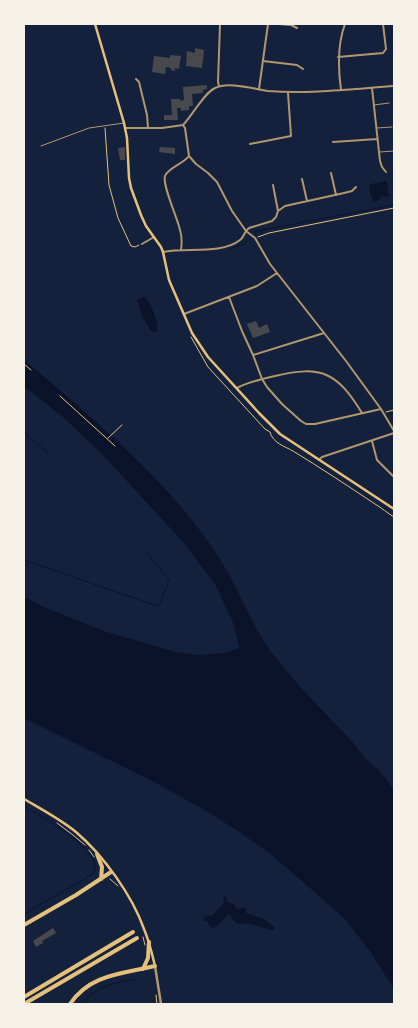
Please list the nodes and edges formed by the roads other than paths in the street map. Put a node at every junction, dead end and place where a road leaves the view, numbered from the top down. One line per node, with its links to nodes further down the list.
1 (95, 24): 20 (main road)
2 (220, 24): 12 (street)
3 (268, 24): 9 (street)
4 (279, 24): 7 (street)
5 (345, 24): 8 (street)
6 (383, 24): 8 (street)
7 (297, 28)
8 (338, 57): 16 (street)
9 (263, 61): 10 (street); 15 (street)
10 (303, 68)
11 (136, 79): 24 (street)
12 (220, 86): 15 (street); 21 (street)
13 (394, 86): 14 (street)
14 (372, 88): 16 (street); 19 (street)
15 (259, 90): 17 (street)
16 (341, 90): 17 (street)
17 (288, 93): 28 (street)
18 (389, 103): 19 (lane)
19 (373, 105): 25 (street)
20 (124, 123): 23 (main road); 29 (lane)
21 (183, 125): 24 (street); 32 (street)
22 (392, 127): 25 (lane)
23 (126, 128): 24 (street); 42 (main road)
24 (148, 128)
25 (376, 128): 26 (street)
26 (377, 138): 27 (street); 31 (street)
27 (334, 142)
28 (250, 144)
29 (41, 146)
30 (394, 151): 31 (lane)
31 (379, 152): 33 (street)
32 (189, 156): 41 (street); 44 (street)
33 (386, 172)
34 (331, 173): 38 (street)
35 (302, 179): 39 (street)
36 (273, 185): 40 (street)
37 (356, 187): 38 (street)
38 (336, 195): 39 (street)
39 (307, 201): 40 (street)
40 (278, 211): 41 (street)
41 (246, 231): 44 (street); 46 (street)
42 (154, 236): 43 (street); 45 (main road)
43 (142, 244)
44 (182, 250): 45 (street)
45 (163, 252): 48 (main road)
46 (277, 273): 47 (street); 49 (street)
47 (229, 297): 48 (street); 50 (street)
48 (183, 314): 52 (main road)
49 (324, 333): 50 (street); 53 (street)
50 (253, 355): 51 (street)
51 (262, 379): 52 (street); 54 (street); 54 (street)
52 (236, 388): 57 (main road)
53 (381, 409): 54 (street); 55 (street)
54 (362, 413)
55 (394, 432): 56 (street)
56 (372, 440): 57 (street); 58 (street)
57 (319, 460): 59 (main road)
58 (394, 477)
59 (394, 508)
60 (24, 799): 61 (main road)
61 (97, 854): 62 (main road); 63 (highway)
62 (111, 872): 63 (highway); 67 (main road)
63 (101, 879): 64 (highway)
64 (24, 925)
65 (133, 932): 71 (highway)
66 (137, 938): 70 (highway)
67 (149, 942): 68 (main road); 69 (highway)
68 (155, 966): 69 (highway); 75 (street)
69 (143, 969): 74 (highway)
70 (38, 995): 72 (highway); 73 (highway)
71 (24, 997)
72 (24, 1004)
73 (28, 1004)
74 (70, 1004)
75 (161, 1004)

